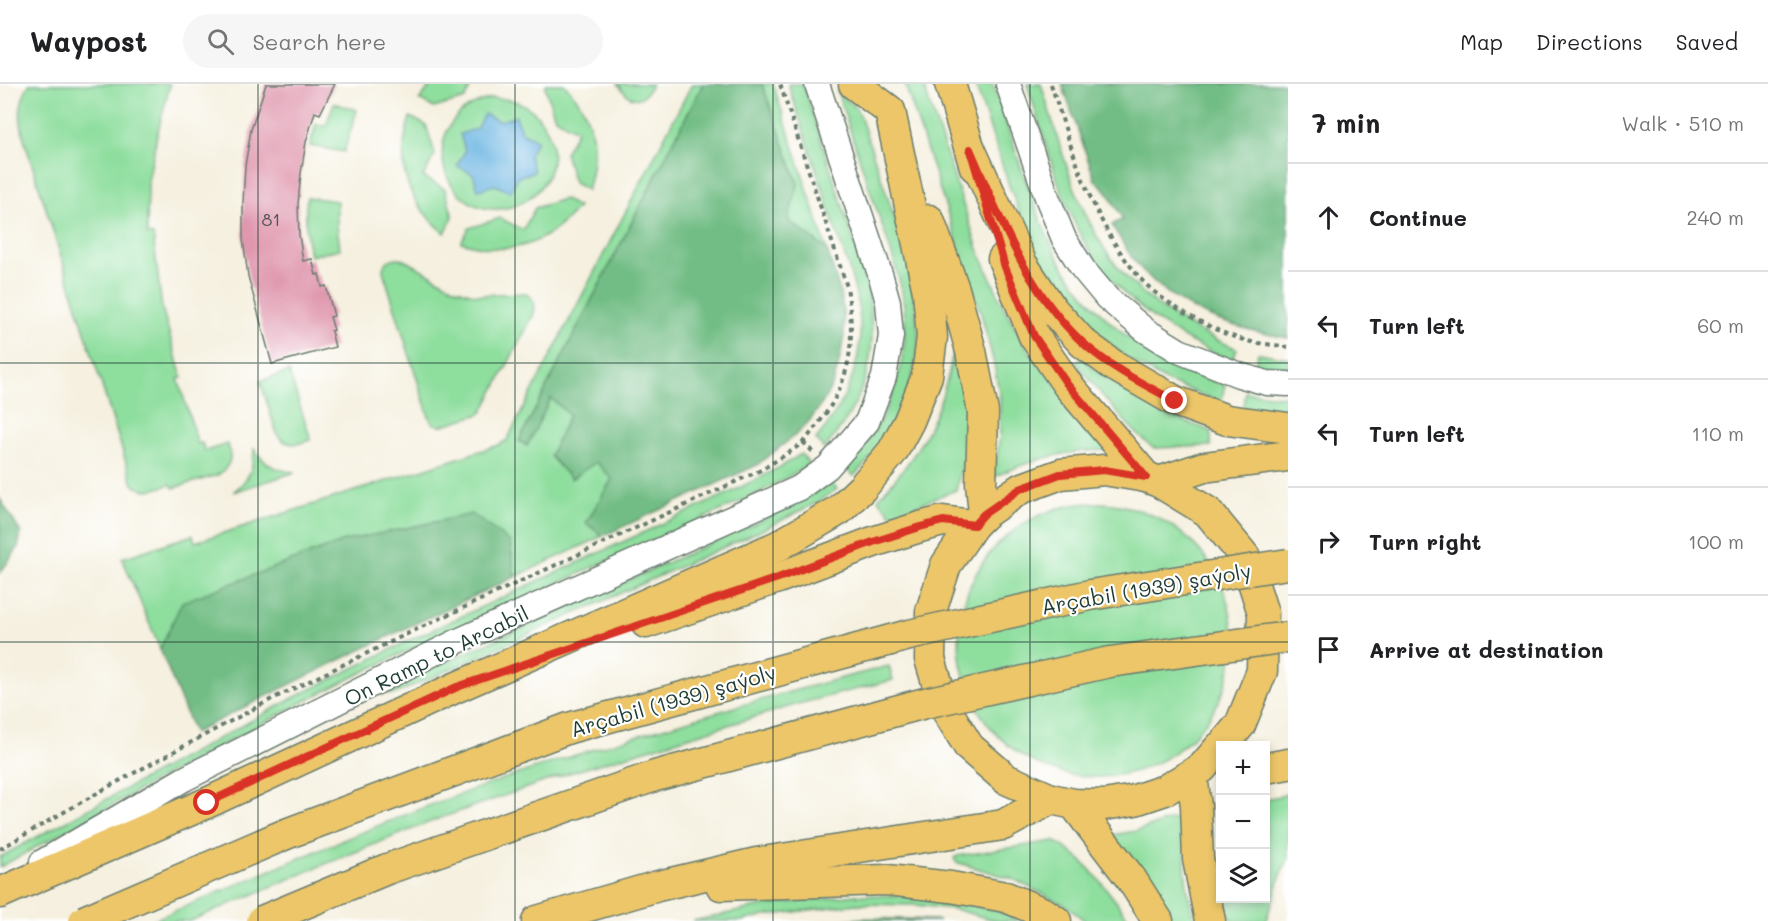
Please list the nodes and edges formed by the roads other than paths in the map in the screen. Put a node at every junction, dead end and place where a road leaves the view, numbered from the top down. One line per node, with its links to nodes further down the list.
1 (817, 84): 20 (street, On Ramp to Arcabil)
2 (854, 84): 5 (main road)
3 (950, 84): 6 (main road)
4 (1008, 84): 7 (street)
5 (885, 97): 11 (main road); 14 (main road)
6 (970, 149): 8 (main road); 10 (main road)
7 (1288, 384)
8 (1288, 428)
9 (1288, 456): 10 (main road)
10 (1153, 480): 11 (main road); 15 (main road)
11 (979, 519): 14 (main road); 18 (main road)
12 (1288, 564): 23 (main road, Arçabil (1939) şaýoly, bridge)
13 (1288, 637): 24 (main road, bridge)
14 (457, 687): 21 (main road)
15 (1211, 761): 18 (main road); 27 (main road)
16 (1288, 764): 17 (main road)
17 (1270, 767)
18 (1062, 801): 19 (main road); 26 (main road)
19 (658, 886): 22 (main road); 25 (main road)
20 (0, 887)
21 (0, 893)
22 (541, 920)
23 (84, 921)
24 (262, 921)
25 (1056, 921)
26 (1158, 921)
27 (1210, 921)

